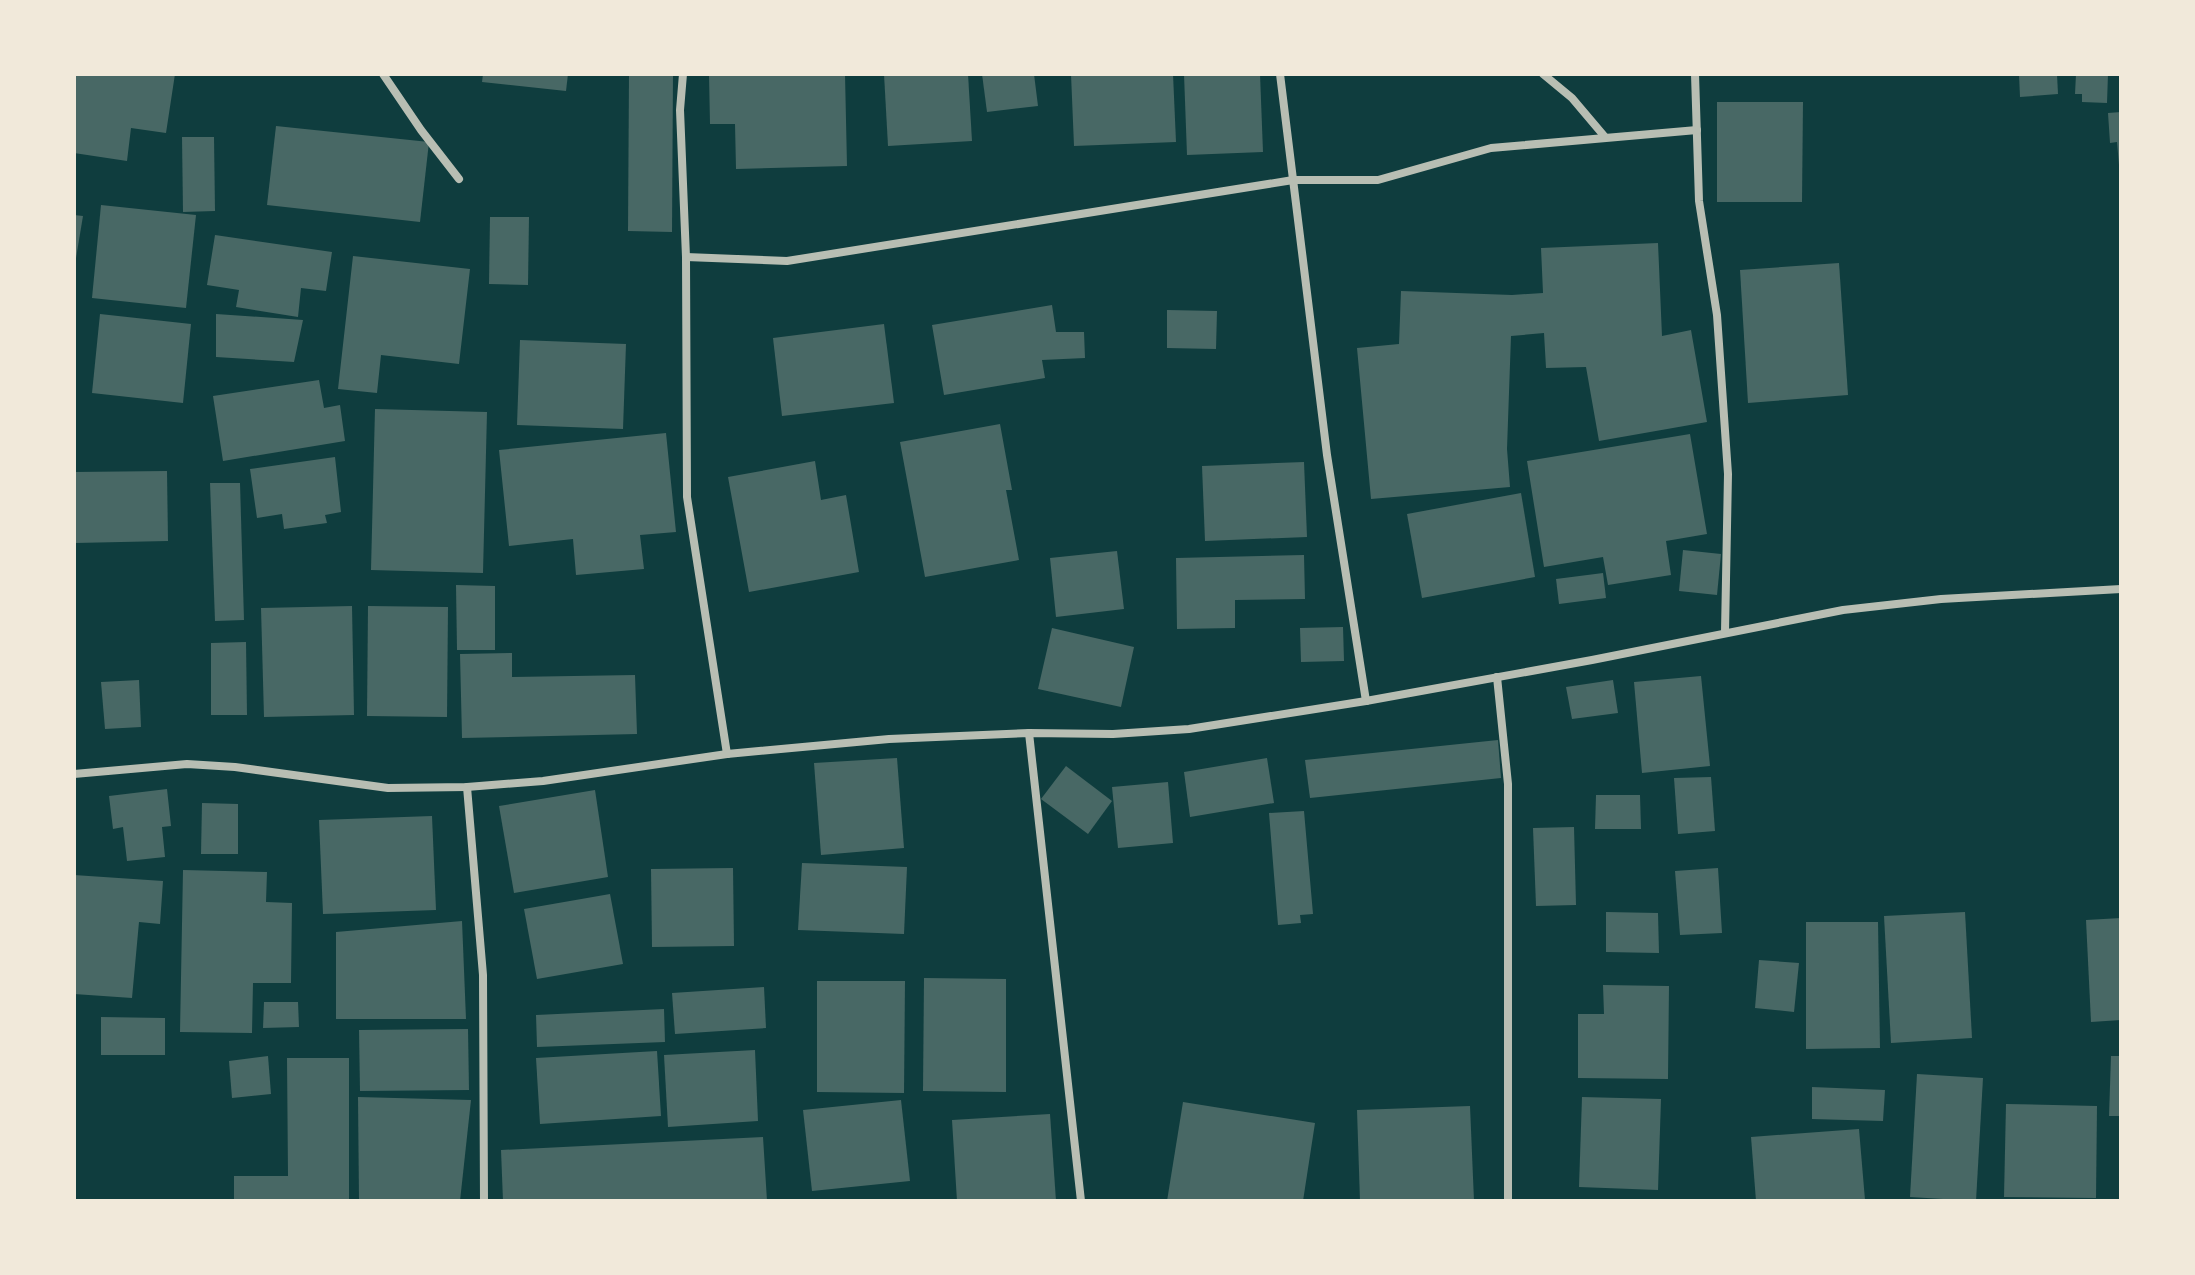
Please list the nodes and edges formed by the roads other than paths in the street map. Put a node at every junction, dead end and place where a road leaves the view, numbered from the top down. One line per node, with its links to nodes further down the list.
1 (383, 74): 8 (street)
2 (683, 74): 10 (street)
3 (1280, 74): 9 (street)
4 (1543, 74): 7 (street)
5 (1695, 74): 6 (street)
6 (1697, 130): 7 (street); 12 (street)
7 (1605, 137): 9 (street)
8 (459, 179)
9 (1293, 180): 10 (street); 14 (street)
10 (686, 257): 16 (street)
11 (2121, 589): 12 (street)
12 (1725, 632): 13 (street)
13 (1497, 677): 14 (street); 21 (street)
14 (1366, 701): 15 (street)
15 (1029, 733): 16 (street); 20 (street)
16 (727, 754): 18 (street)
17 (74, 774): 18 (street)
18 (467, 787): 19 (street)
19 (484, 1201)
20 (1081, 1201)
21 (1508, 1201)

